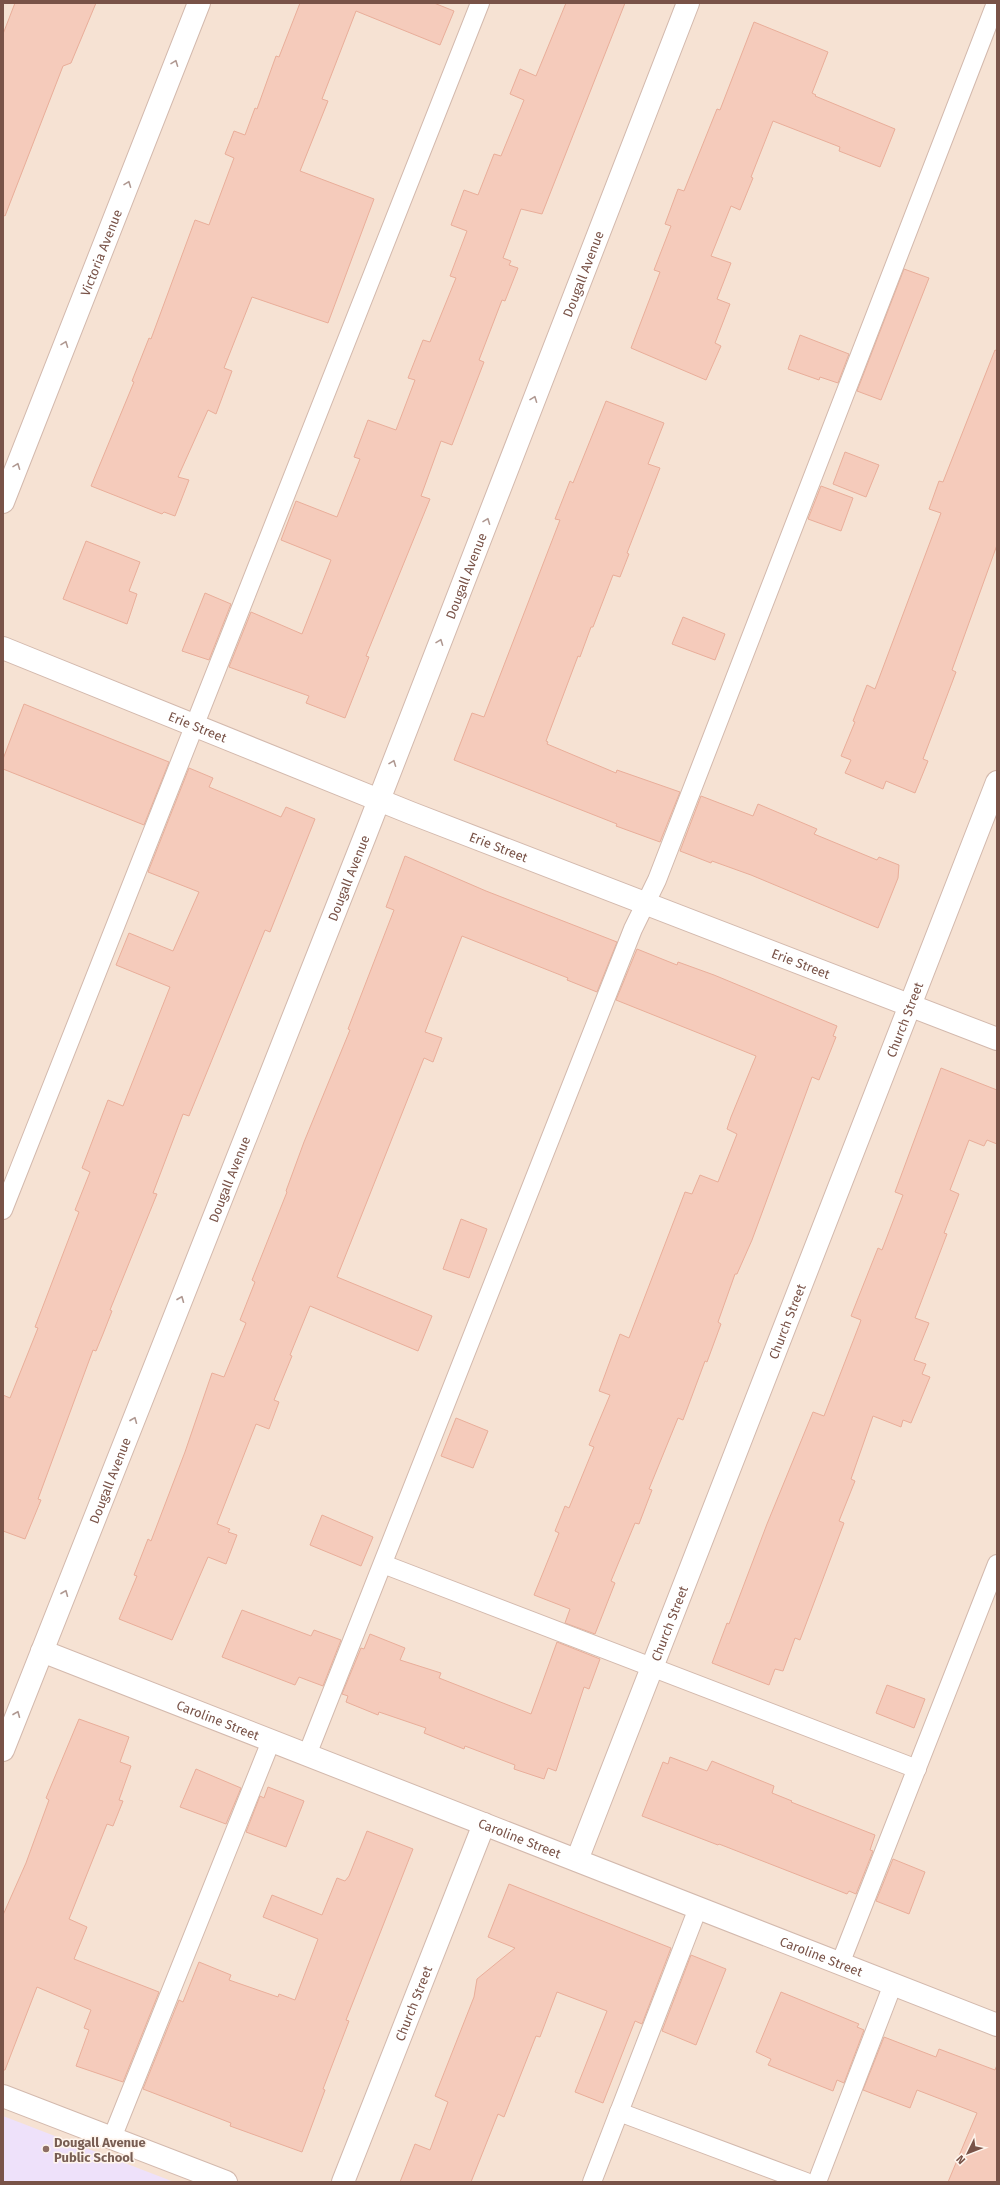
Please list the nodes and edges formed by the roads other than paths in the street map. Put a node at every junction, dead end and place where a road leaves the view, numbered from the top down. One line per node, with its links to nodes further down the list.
1 (199, 3): 5 (street, Victoria Avenue, one-way to 1)
2 (480, 3): 7 (lane)
3 (688, 3): 9 (street, Dougall Avenue, one-way to 3)
4 (996, 3): 10 (lane)
5 (3, 502)
6 (3, 648): 7 (street, Erie Street)
7 (194, 725): 9 (street, Erie Street); 13 (lane)
8 (997, 782): 11 (street, Church Street)
9 (379, 799): 10 (street, Erie Street); 16 (street, Dougall Avenue, one-way to 9)
10 (646, 903): 11 (street, Erie Street); 14 (lane)
11 (910, 1005): 12 (street, Erie Street); 17 (street, Church Street)
12 (997, 1039)
13 (3, 1210)
14 (383, 1564): 17 (lane); 20 (lane)
15 (997, 1564): 21 (lane)
16 (42, 1651): 18 (street, Caroline Street); 19 (street, Dougall Avenue, one-way to 16)
17 (652, 1667): 21 (lane); 23 (street, Church Street)
18 (271, 1741): 20 (street, Caroline Street); 30 (lane)
19 (3, 1750)
20 (307, 1755): 22 (street, Caroline Street)
21 (917, 1769): 25 (lane)
22 (484, 1824): 23 (street, Caroline Street); 32 (street, Church Street)
23 (576, 1860): 24 (street, Caroline Street)
24 (698, 1908): 25 (street, Caroline Street); 29 (lane)
25 (840, 1964): 26 (street, Caroline Street)
26 (893, 1984): 27 (street, Caroline Street); 35 (lane)
27 (997, 2025)
28 (3, 2096): 30 (street)
29 (619, 2112): 33 (lane); 34 (lane)
30 (112, 2138): 31 (street)
31 (226, 2182)
32 (343, 2182)
33 (592, 2182)
34 (806, 2182)
35 (817, 2182)

